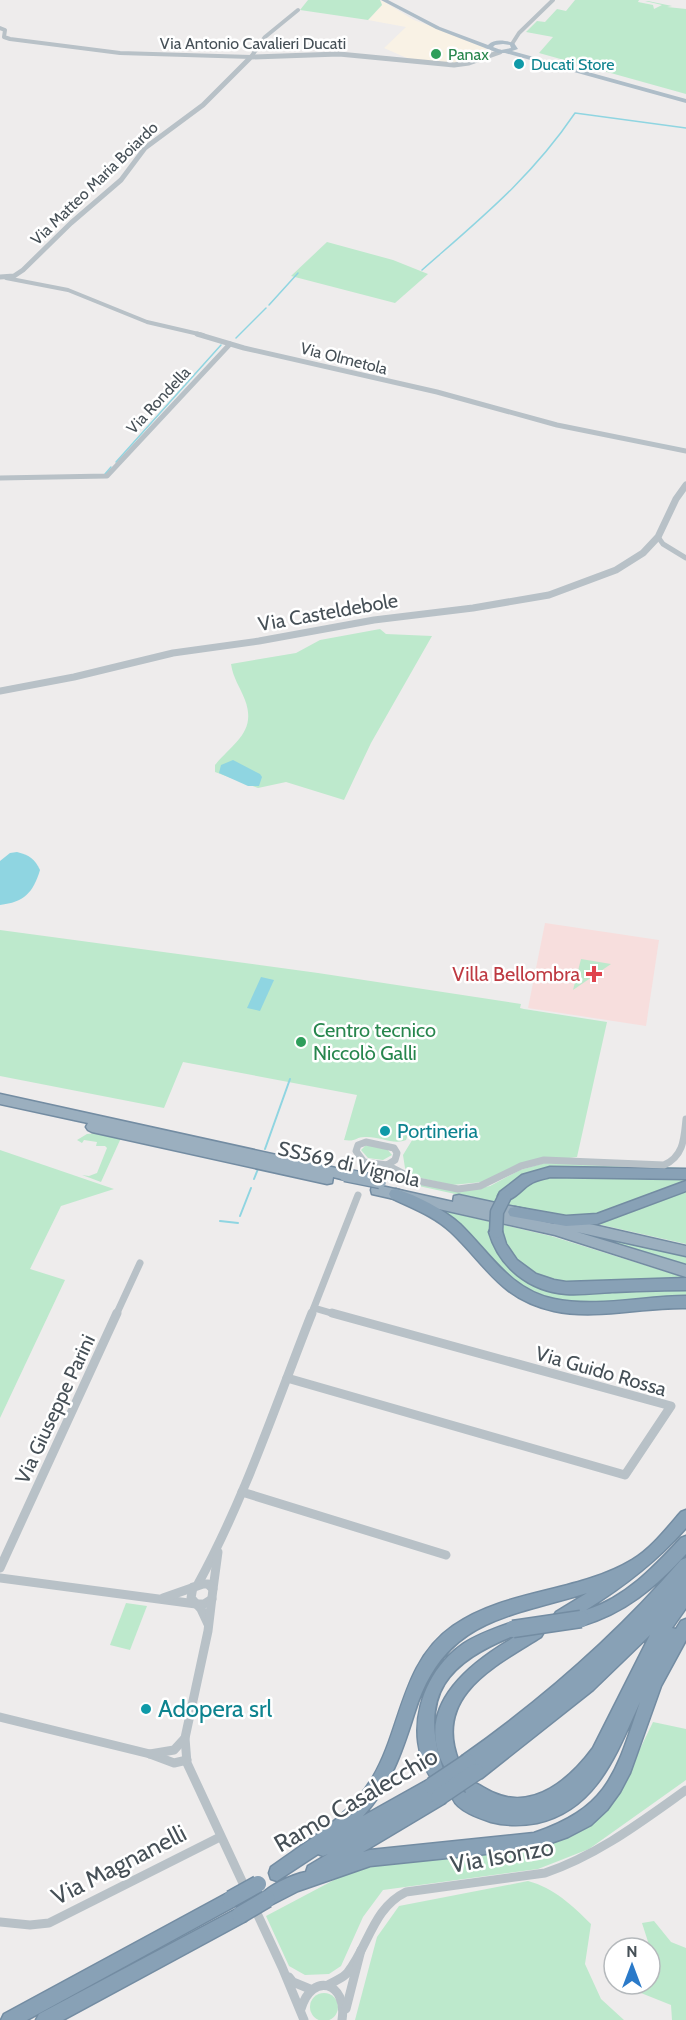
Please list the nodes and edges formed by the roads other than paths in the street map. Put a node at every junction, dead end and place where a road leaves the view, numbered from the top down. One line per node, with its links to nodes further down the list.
1 (384, 0): 9 (main road)
2 (393, 0): 7 (main road)
3 (553, 0): 6 (street)
4 (297, 10): 11 (street)
5 (0, 28): 11 (street, Via Antonio Cavalieri Ducati)
6 (519, 33): 7 (street); 8 (street)
7 (500, 42): 8 (main road); 9 (main road)
8 (514, 46): 10 (main road); 13 (main road)
9 (490, 48): 10 (main road); 12 (street)
10 (503, 52): 12 (street, Via Antonio Cavalieri Ducati); 13 (main road)
11 (251, 57): 12 (street, Via Antonio Cavalieri Ducati); 14 (street, Via Matteo Maria Boiardo)
12 (480, 59)
13 (686, 99)
14 (3, 277): 15 (street, Via Olmetola)
15 (230, 344): 16 (street, Via Olmetola); 17 (street, Via Rondella)
16 (686, 452)
17 (0, 478)
18 (686, 485): 19 (street, Via Casteldebole)
19 (658, 537): 20 (street); 21 (street, Via Casteldebole)
20 (663, 544): 21 (street, Via Casteldebole); 22 (street)
21 (652, 545): 23 (street, Via Casteldebole)
22 (686, 558)
23 (0, 691)
24 (0, 1098): 33 (highway, SS569 di Vignola)
25 (0, 1107): 33 (highway, SS569 di Vignola)
26 (686, 1119): 32 (street)
27 (397, 1155): 28 (street); 29 (street); 32 (street)
28 (369, 1164): 29 (street); 30 (street)
29 (387, 1166): 32 (street)
30 (366, 1174)
31 (686, 1174): 42 (highway, bridge)
32 (407, 1177)
33 (344, 1178): 34 (highway, SS569 di Vignola)
34 (379, 1186): 36 (highway, SS569 di Vignola); 38 (highway, SS569 di Vignola)
35 (686, 1186): 38 (highway)
36 (396, 1194): 41 (highway, SS569 di Vignola); 43 (highway)
37 (358, 1195): 44 (street)
38 (515, 1212): 39 (highway, SS569 di Vignola)
39 (686, 1251)
40 (140, 1263): 53 (street, Via Giuseppe Parini)
41 (686, 1271)
42 (686, 1284)
43 (686, 1302)
44 (314, 1308): 45 (street); 45 (street, Via Guido Rossa)
45 (286, 1378): 46 (street)
46 (242, 1492): 49 (street); 50 (street)
47 (686, 1518): 51 (highway)
48 (686, 1543): 74 (highway, bridge)
49 (220, 1544): 56 (street); 57 (street)
50 (446, 1555)
51 (640, 1564): 61 (highway); 77 (highway)
52 (686, 1565): 72 (highway, Ramo Casalecchio)
53 (0, 1568)
54 (0, 1578): 59 (street)
55 (686, 1583): 72 (highway, Ramo Casalecchio)
56 (196, 1585): 57 (street); 59 (street); 60 (street)
57 (213, 1594): 60 (street); 63 (street)
58 (686, 1596): 62 (highway)
59 (163, 1598): 60 (street)
60 (195, 1603): 63 (street)
61 (561, 1617)
62 (686, 1621)
63 (208, 1625): 67 (street)
64 (686, 1626): 78 (highway)
65 (536, 1632): 72 (highway)
66 (0, 1717): 69 (street)
67 (185, 1738): 68 (street); 70 (street)
68 (174, 1750): 69 (street); 70 (street)
69 (150, 1754): 71 (street)
70 (186, 1757): 71 (street); 73 (street)
71 (174, 1763): 73 (street)
72 (465, 1765): 74 (highway, Ramo Casalecchio, bridge)
73 (193, 1776): 76 (street)
74 (436, 1785): 77 (highway, Ramo Casalecchio); 78 (highway, Ramo Casalecchio)
75 (686, 1790): 80 (street, Via Isonzo)
76 (220, 1837): 79 (street, Via Magnanelli); 81 (street)
77 (277, 1873): 86 (highway, Ramo Casalecchio, bridge)
78 (295, 1884): 87 (highway, Ramo Casalecchio, bridge)
79 (0, 1922)
80 (363, 1942): 82 (street, Via Isonzo); 84 (street, Via Isonzo)
81 (282, 1967): 83 (street); 85 (street)
82 (328, 1985): 83 (street); 84 (street)
83 (310, 1989): 85 (street)
84 (343, 2016)
85 (303, 2017)
86 (10, 2020)
87 (45, 2020)

